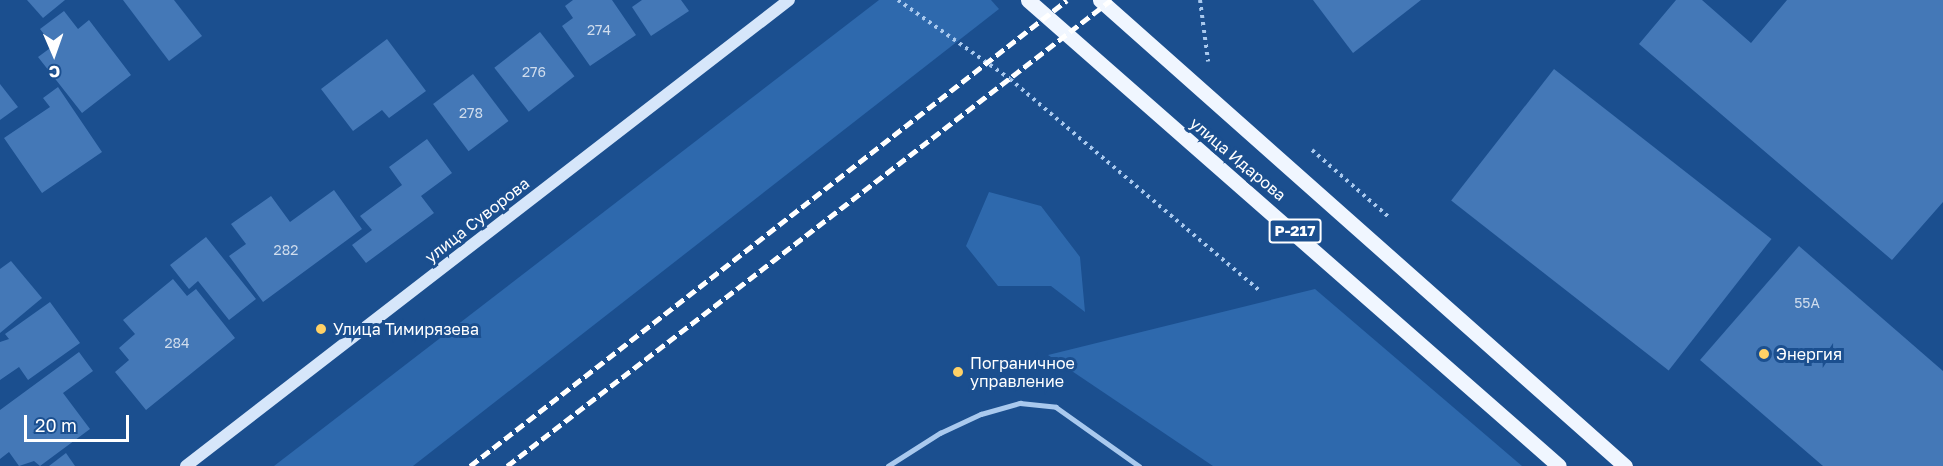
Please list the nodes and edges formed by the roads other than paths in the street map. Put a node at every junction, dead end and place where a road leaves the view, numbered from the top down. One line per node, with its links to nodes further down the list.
1 (789, 0): 4 (main road, улица Суворова)
2 (1028, 0): 7 (main road, улица Идарова / Р-217)
3 (1100, 0): 8 (main road, улица Идарова / Р-217)
4 (186, 466)
5 (888, 466): 6 (lane)
6 (1139, 466)
7 (1559, 466)
8 (1625, 466)

